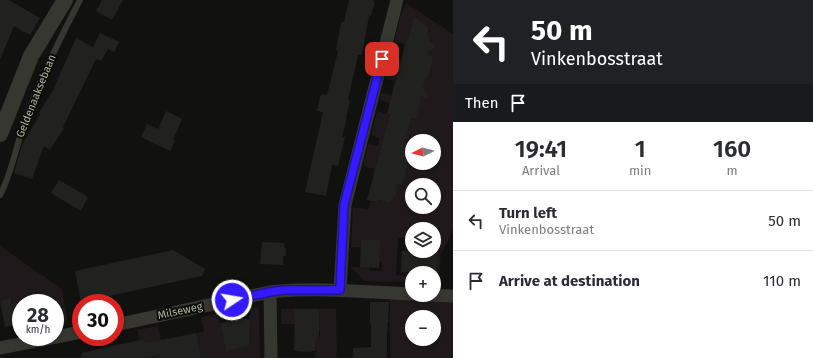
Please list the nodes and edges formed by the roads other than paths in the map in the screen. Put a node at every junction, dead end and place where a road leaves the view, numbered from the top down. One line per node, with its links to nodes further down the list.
1 (65, 0): 4 (street, Geldenaaksebaan)
2 (80, 0): 5 (lane, Geldenaaksebaan)
3 (397, 0): 6 (street)
4 (0, 134)
5 (0, 195)
6 (340, 290): 7 (street, Milseweg); 8 (street, Milseweg)
7 (270, 292): 11 (street, Milseweg); 14 (street)
8 (405, 294)
9 (441, 296): 10 (street)
10 (453, 296)
11 (124, 323)
12 (72, 334): 13 (street)
13 (0, 348)
14 (271, 358)

